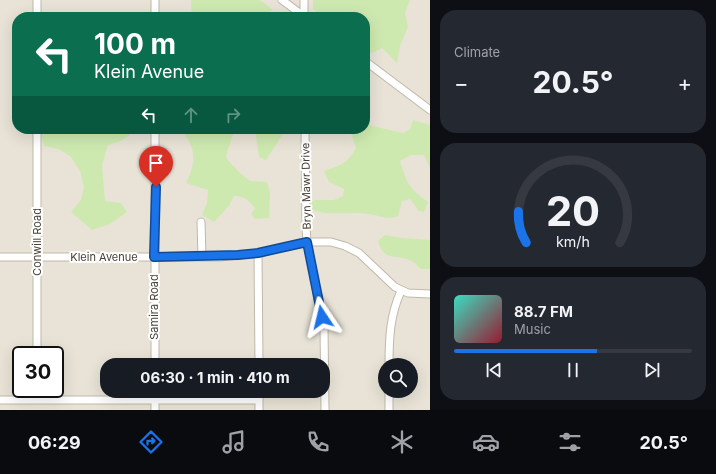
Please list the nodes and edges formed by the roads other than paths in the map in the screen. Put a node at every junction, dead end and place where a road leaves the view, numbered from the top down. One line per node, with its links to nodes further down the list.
1 (37, 0): 5 (street)
2 (155, 0): 6 (street)
3 (282, 0): 7 (street)
4 (304, 0): 8 (street)
5 (37, 12)
6 (155, 12)
7 (298, 12)
8 (305, 12)
9 (370, 65): 10 (street)
10 (430, 110)
11 (37, 134): 18 (street, Conwill Road)
12 (155, 134): 19 (street, Samira Road)
13 (305, 134): 15 (street, Bryn Mawr Drive)
14 (201, 222): 20 (street)
15 (307, 242): 16 (street, Klein Avenue); 21 (street, Klein Avenue); 34 (street, Bryn Mawr Drive)
16 (258, 253): 20 (street, Klein Avenue); 25 (street)
17 (0, 257): 18 (street, Klein Avenue)
18 (37, 257): 19 (street, Klein Avenue); 23 (street, Conwill Road)
19 (154, 257): 20 (street, Klein Avenue); 24 (street, Samira Road)
20 (202, 257)
21 (401, 290): 22 (street, Klein Avenue); 26 (street)
22 (430, 294)
23 (37, 346)
24 (155, 358)
25 (259, 358)
26 (389, 358)
27 (389, 398): 35 (street)
28 (0, 400): 29 (street)
29 (37, 400): 30 (street)
30 (155, 400): 31 (street); 32 (street)
31 (259, 400): 33 (street)
32 (155, 410)
33 (259, 410)
34 (325, 410)
35 (390, 410)

